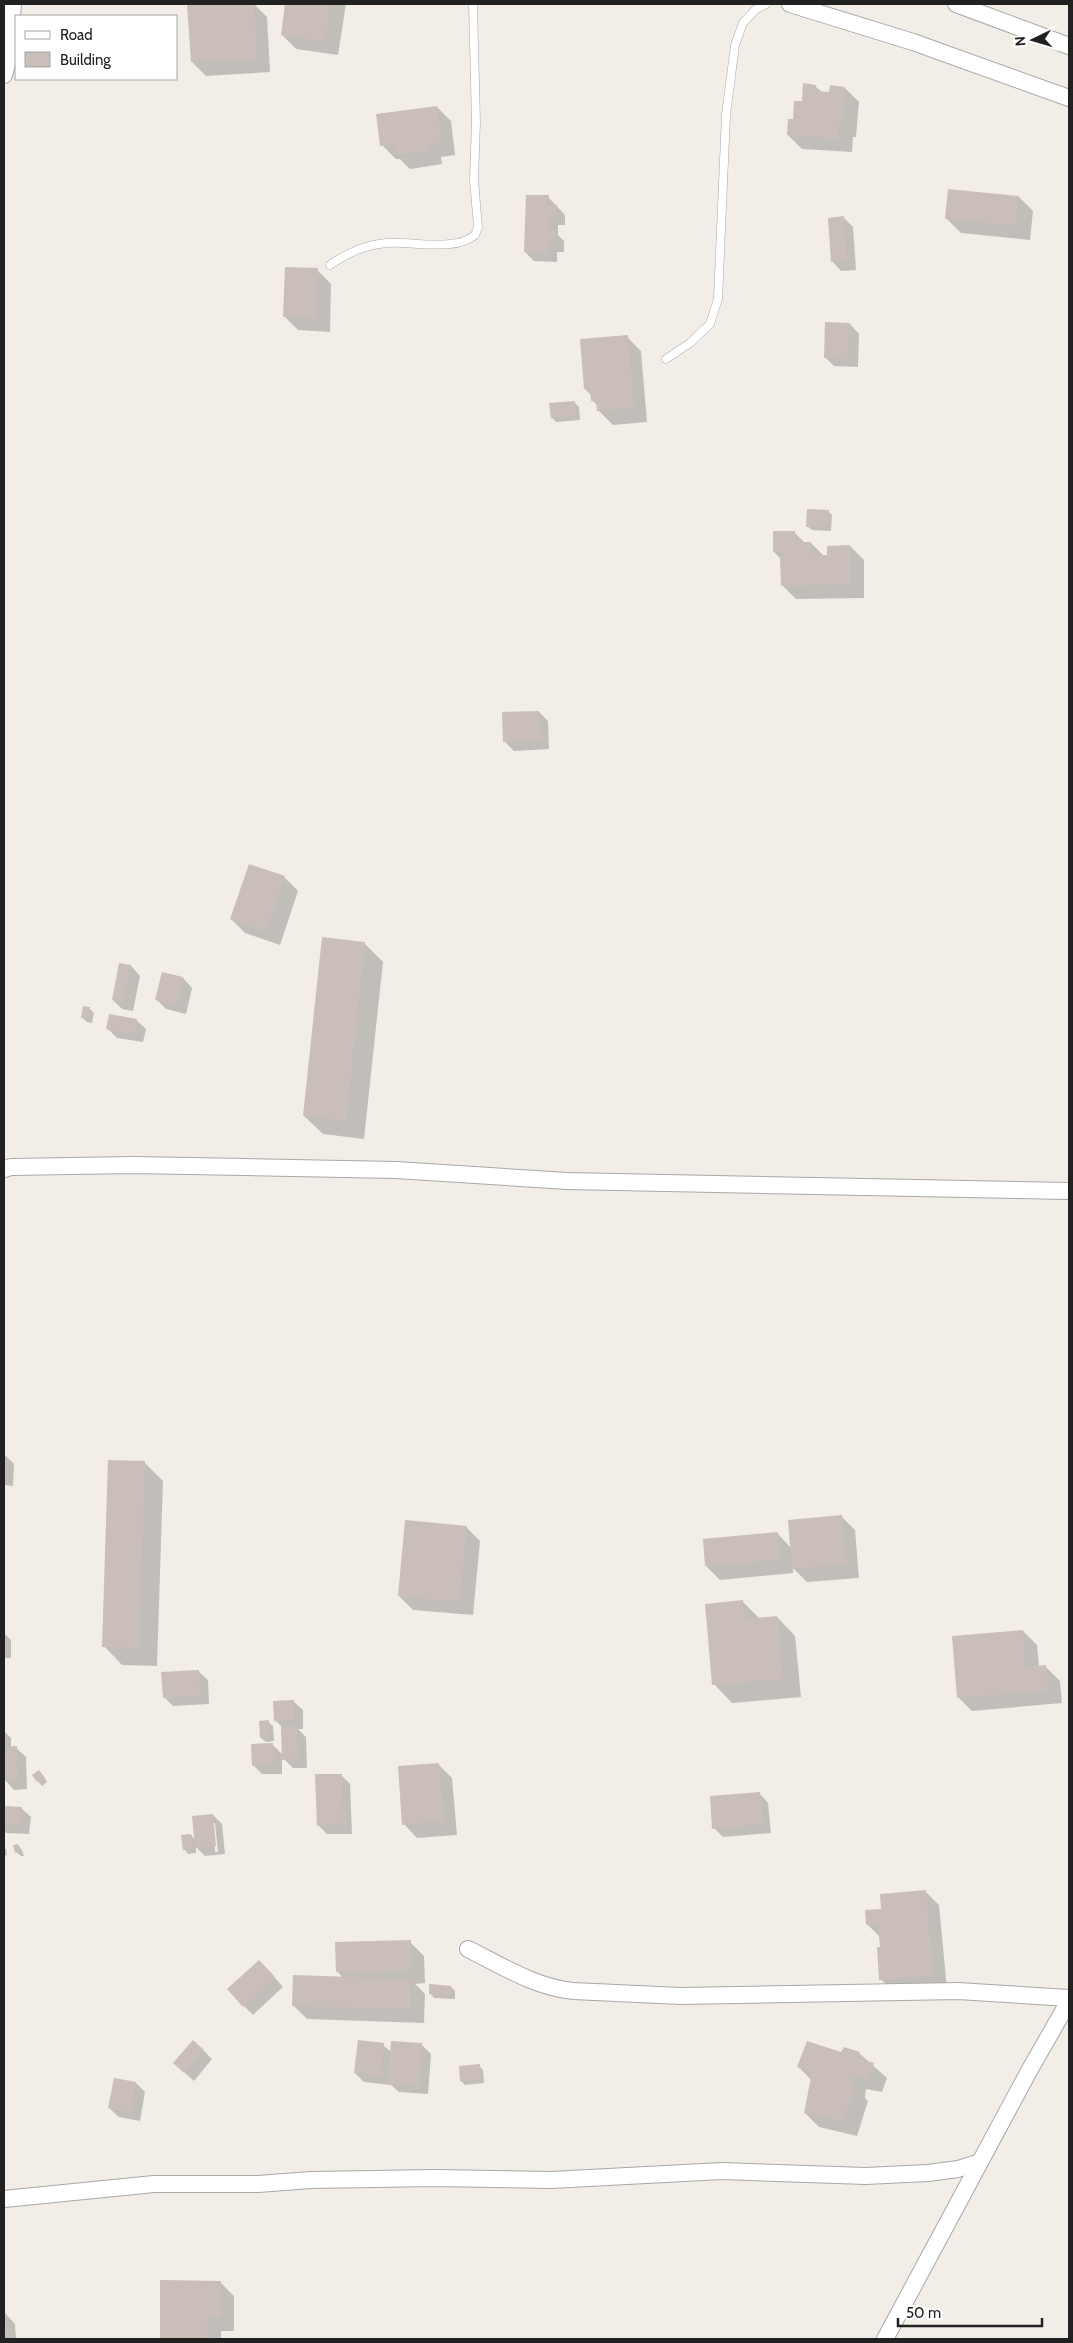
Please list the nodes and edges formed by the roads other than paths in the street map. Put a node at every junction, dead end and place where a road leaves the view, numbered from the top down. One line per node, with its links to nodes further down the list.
1 (13, 4): 7 (street)
2 (473, 4): 9 (lane)
3 (766, 4): 10 (lane)
4 (790, 4): 8 (street)
5 (956, 4): 6 (street)
6 (1069, 46)
7 (4, 75)
8 (1069, 98)
9 (330, 265)
10 (666, 359)
11 (4, 1169): 12 (street)
12 (1069, 1191)
13 (468, 1949): 14 (street)
14 (1069, 2000): 15 (street)
15 (980, 2162): 16 (street); 17 (street)
16 (4, 2199)
17 (885, 2339)

